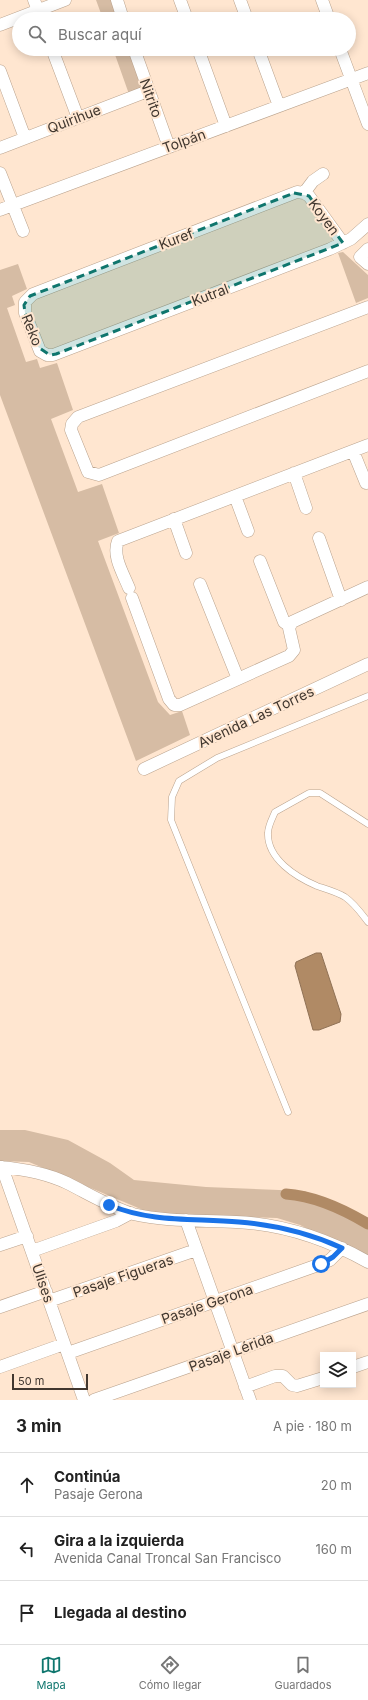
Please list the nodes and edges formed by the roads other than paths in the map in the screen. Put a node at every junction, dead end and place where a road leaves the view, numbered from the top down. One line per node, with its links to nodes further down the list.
1 (65, 0): 6 (street)
2 (117, 0): 7 (street)
3 (180, 0): 8 (street)
4 (240, 0): 9 (street)
5 (322, 0): 10 (street)
6 (38, 10)
7 (121, 12)
8 (184, 12)
9 (244, 12)
10 (326, 12)
11 (12, 20): 12 (street)
12 (0, 24)
13 (55, 56): 23 (street)
14 (136, 56): 21 (street, Nitrito)
15 (201, 56): 25 (street)
16 (261, 56): 22 (street)
17 (343, 56): 20 (street)
18 (0, 70): 26 (street)
19 (368, 73): 20 (street, Tolpán)
20 (351, 79): 22 (street, Tolpán); 24 (street)
21 (148, 91): 23 (street, Quirihue); 27 (street, Nitrito)
22 (279, 106): 25 (street, Tolpán)
23 (78, 118): 26 (street, Quirihue)
24 (368, 124)
25 (226, 126): 27 (street, Tolpán)
26 (25, 138): 28 (street, Quirihue)
27 (169, 147): 32 (street, Tolpán)
28 (0, 148)
29 (0, 172): 32 (street)
30 (323, 174): 31 (street)
31 (304, 193): 36 (street, Koyen); 39 (street, Kuref)
32 (13, 206): 33 (street, Tolpán); 35 (street)
33 (0, 210)
34 (368, 224): 36 (street, Kutral)
35 (23, 231)
36 (343, 243): 41 (street, Kutral)
37 (368, 249): 38 (street)
38 (368, 264)
39 (25, 302): 41 (street, Reko)
40 (368, 306): 42 (street)
41 (47, 355)
42 (368, 371)
43 (368, 445): 44 (street)
44 (353, 451): 45 (street); 46 (street)
45 (294, 473): 47 (street); 48 (street)
46 (366, 483)
47 (235, 496): 49 (street); 50 (street)
48 (306, 508)
49 (174, 519): 52 (street); 59 (street)
50 (248, 531)
51 (318, 538): 56 (street)
52 (186, 553)
53 (260, 561): 57 (street)
54 (200, 584): 59 (street)
55 (368, 587): 56 (street)
56 (341, 600): 57 (street)
57 (290, 626): 59 (street)
58 (368, 664): 61 (street, Avenida Las Torres)
59 (238, 679)
60 (368, 696): 64 (lane)
61 (144, 769)
62 (368, 824): 63 (lane)
63 (368, 922)
64 (288, 1112)
65 (1, 1167): 66 (street, Ulises); 67 (street)
66 (4, 1186): 69 (street, Ulises)
67 (131, 1213): 68 (street); 73 (street)
68 (186, 1220): 71 (street); 72 (street)
69 (27, 1236): 70 (street); 73 (street, Ulises)
70 (0, 1245)
71 (342, 1248): 74 (street); 76 (street, Pasaje Gerona)
72 (196, 1250): 75 (street, Pasaje Figueras); 76 (street)
73 (32, 1251): 75 (street, Ulises)
74 (368, 1262)
75 (48, 1296): 78 (street, Pasaje Figueras); 79 (street, Ulises)
76 (215, 1301): 79 (street, Pasaje Gerona); 80 (street)
77 (368, 1304): 80 (street, Pasaje Lérida)
78 (0, 1307)
79 (66, 1349): 83 (street, Pasaje Gerona); 86 (street, Ulises)
80 (232, 1352): 85 (street); 87 (street, Pasaje Lérida)
81 (368, 1362): 82 (street)
82 (356, 1366)
83 (0, 1367)
84 (320, 1379): 85 (street)
85 (245, 1387): 88 (street)
86 (84, 1400)
87 (94, 1400)
88 (250, 1400)

